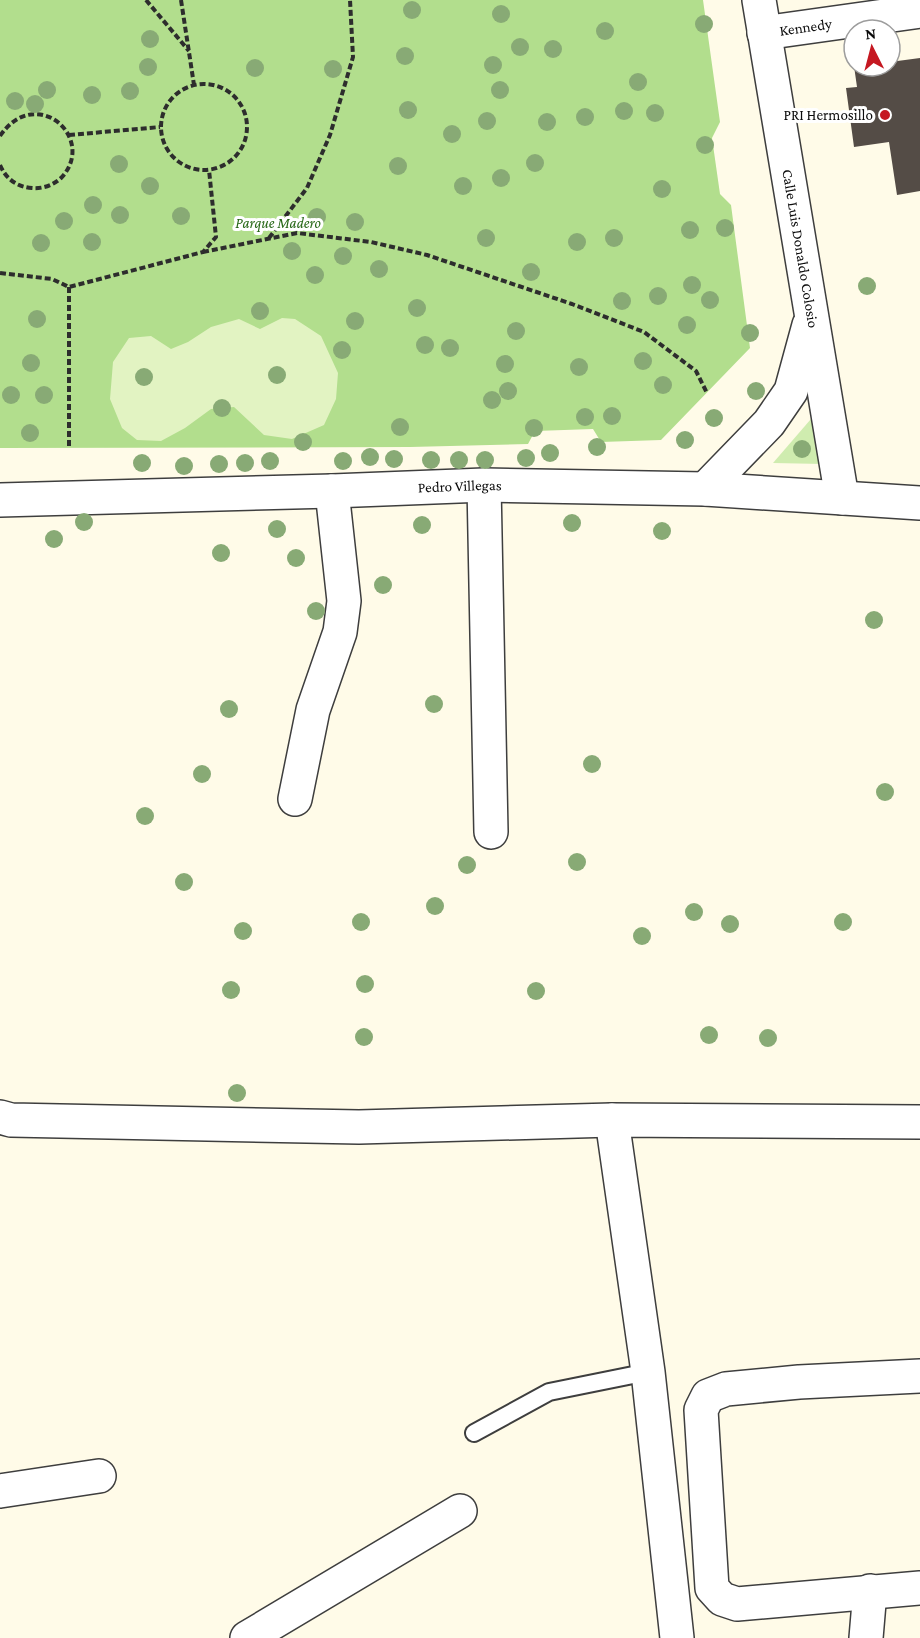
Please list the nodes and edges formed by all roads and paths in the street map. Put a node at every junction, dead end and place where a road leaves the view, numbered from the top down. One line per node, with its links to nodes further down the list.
1 (146, 0): 7 (path)
2 (181, 0): 7 (path)
3 (350, 0): 14 (path)
4 (759, 0): 6 (street, Calle Luis Donaldo Colosio)
5 (920, 11): 6 (street, Kennedy)
6 (764, 33): 18 (street, Calle Luis Donaldo Colosio)
7 (189, 51): 8 (path)
8 (194, 84): 9 (path); 13 (path)
9 (160, 127): 10 (path); 13 (path)
10 (69, 135): 11 (path); 12 (path)
11 (0, 136)
12 (0, 165)
13 (209, 170): 15 (path)
14 (268, 238): 15 (path); 19 (path)
15 (203, 252): 17 (path)
16 (0, 273): 17 (path)
17 (69, 287): 20 (path)
18 (812, 315): 22 (street); 24 (street, Calle Luis Donaldo Colosio)
19 (707, 393)
20 (69, 447)
21 (484, 485): 22 (street, Pedro Villegas); 23 (street, Pedro Villegas); 28 (street)
22 (705, 489): 24 (street, Pedro Villegas)
23 (332, 491): 25 (street, Pedro Villegas); 27 (street)
24 (842, 498): 26 (street, Pedro Villegas)
25 (0, 500)
26 (920, 502)
27 (295, 799)
28 (490, 832)
29 (0, 1117): 30 (street)
30 (612, 1120): 31 (street); 32 (street)
31 (920, 1122)
32 (648, 1372): 34 (lane); 41 (street)
33 (920, 1376): 39 (street)
34 (474, 1433)
35 (99, 1476): 36 (street)
36 (0, 1491)
37 (460, 1510): 40 (street)
38 (920, 1588): 39 (street)
39 (870, 1591): 42 (street)
40 (247, 1638)
41 (677, 1638)
42 (866, 1638)

